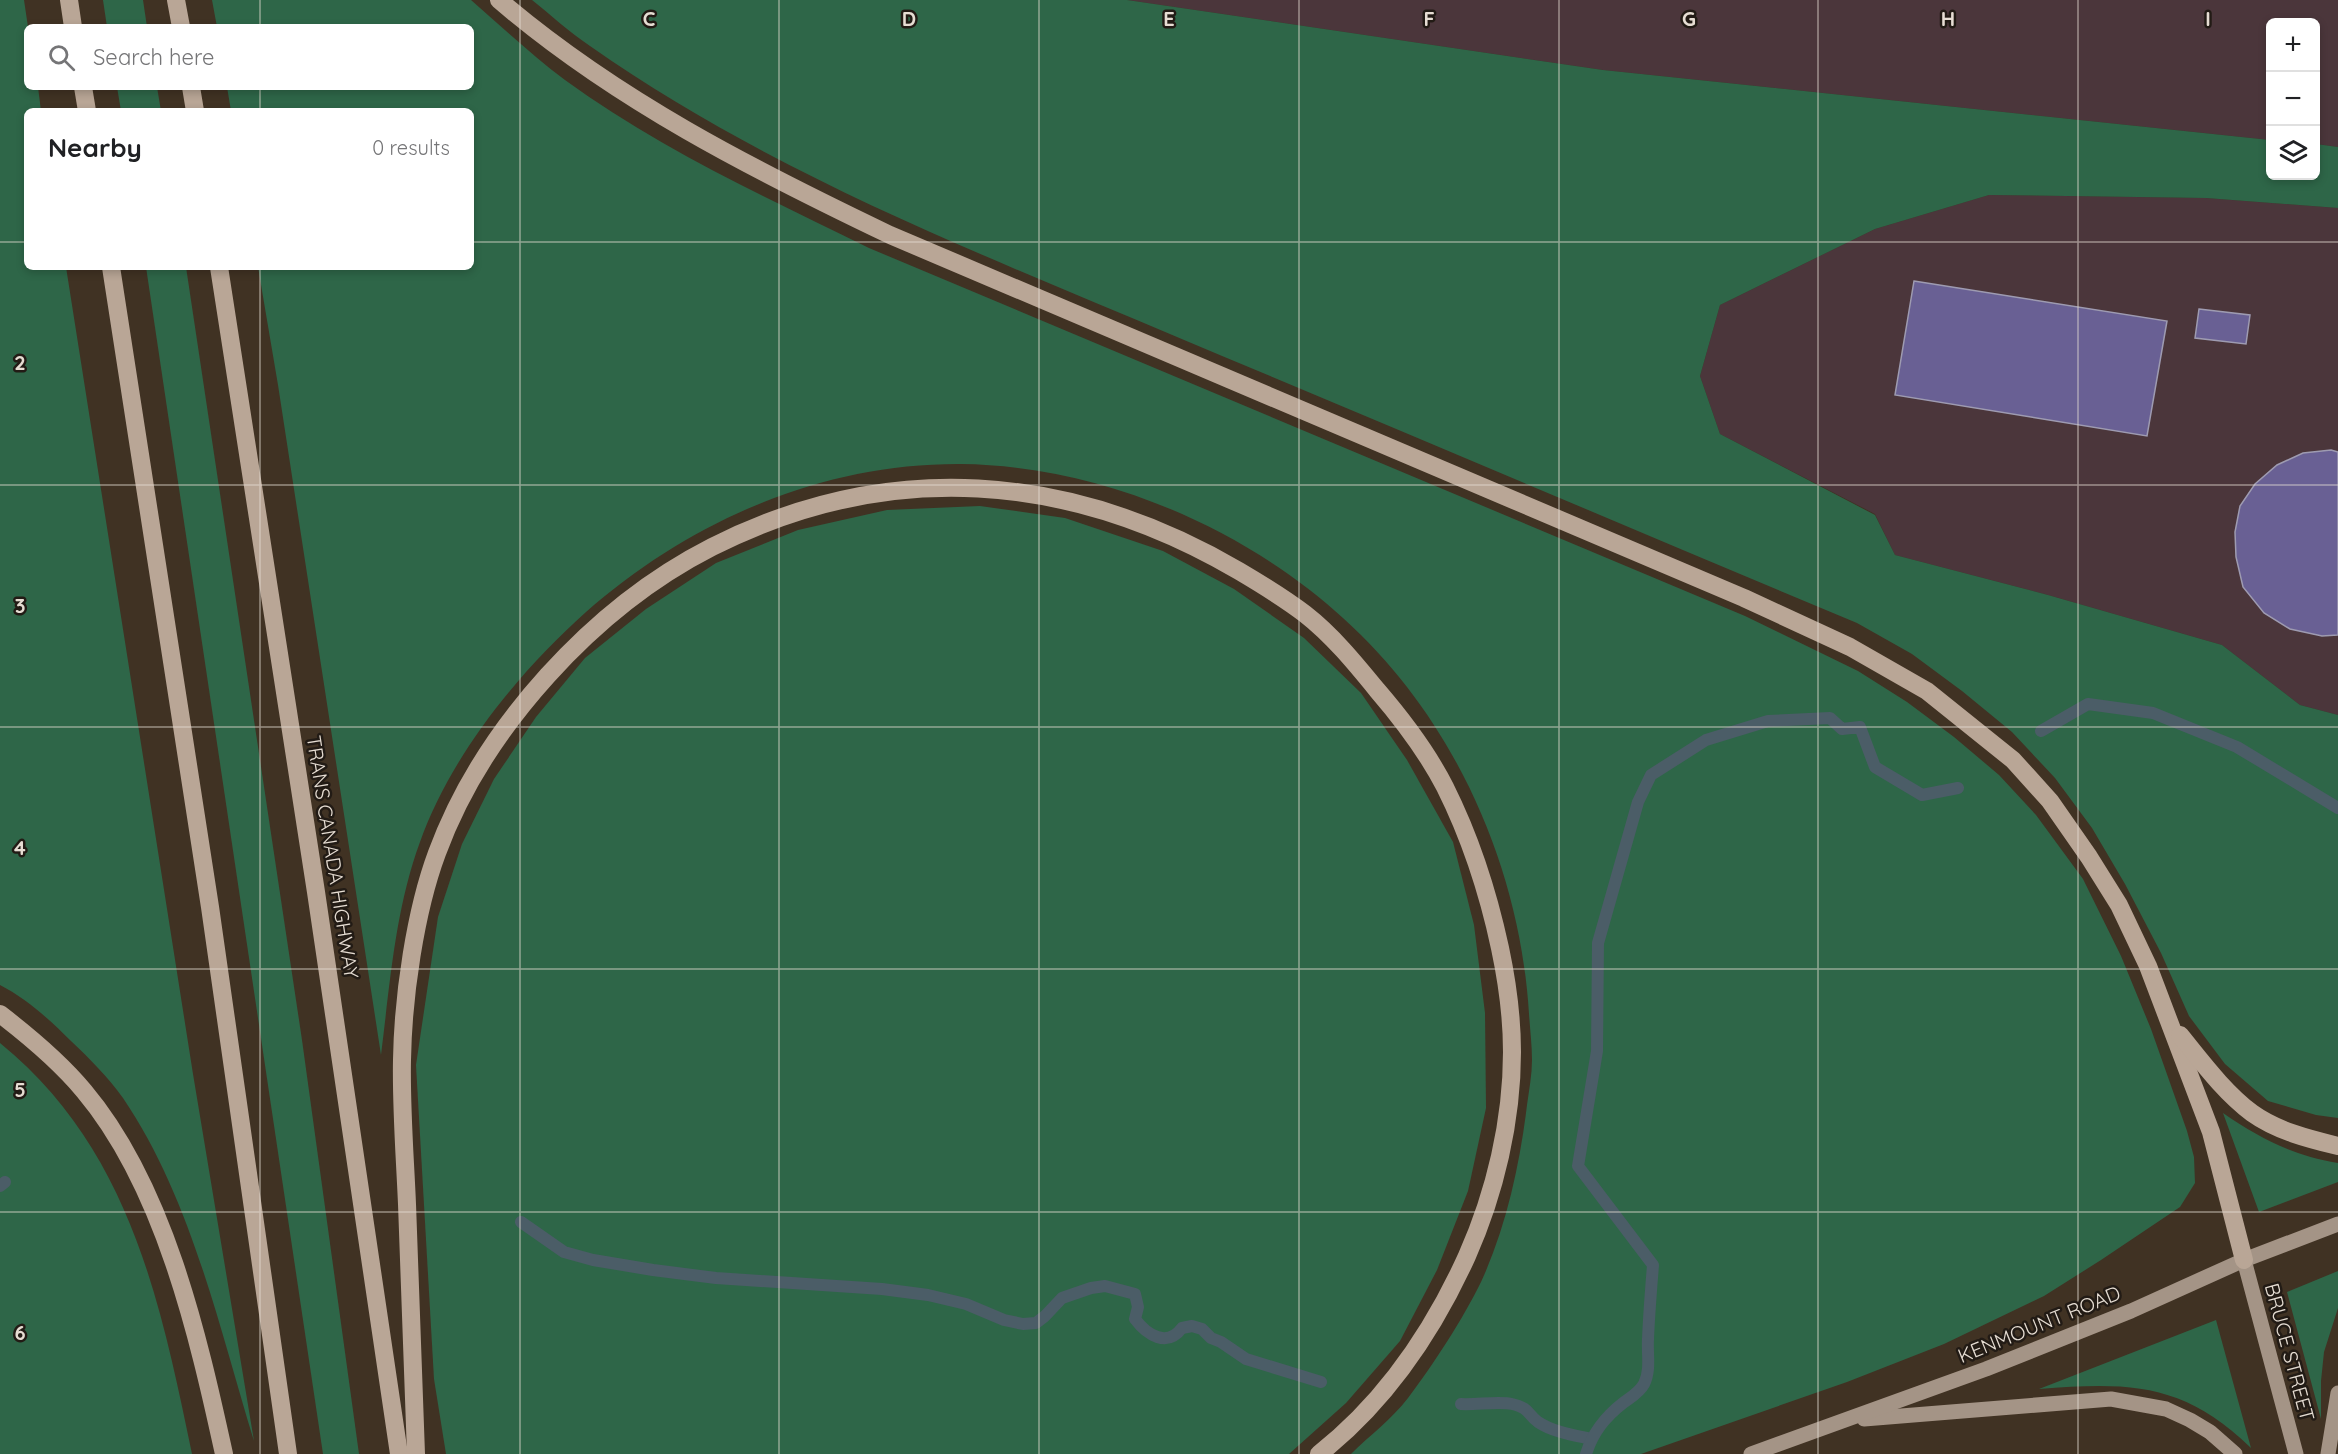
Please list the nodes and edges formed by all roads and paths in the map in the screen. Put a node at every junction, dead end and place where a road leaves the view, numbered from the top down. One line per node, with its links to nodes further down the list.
1 (69, 0): 4 (highway)
2 (176, 0): 5 (highway)
3 (499, 0): 13 (highway)
4 (73, 24)
5 (180, 24)
6 (84, 90): 8 (highway)
7 (192, 90): 9 (highway)
8 (86, 108)
9 (194, 108)
10 (111, 270): 20 (highway)
11 (219, 270): 21 (highway, TRANS CANADA HIGHWAY)
12 (0, 1014): 19 (highway)
13 (2169, 1022): 14 (highway); 16 (highway)
14 (2338, 1146)
15 (2338, 1224): 16 (main road, KENMOUNT ROAD)
16 (2244, 1260): 18 (main road, KENMOUNT ROAD); 26 (main road, BRUCE STREET)
17 (2338, 1393): 27 (main road)
18 (1846, 1421): 24 (main road, KENMOUNT ROAD); 25 (main road)
19 (224, 1454)
20 (288, 1454)
21 (399, 1454)
22 (416, 1454): 23 (highway)
23 (1319, 1454)
24 (1751, 1454)
25 (2235, 1454)
26 (2296, 1454)
27 (2328, 1454)

